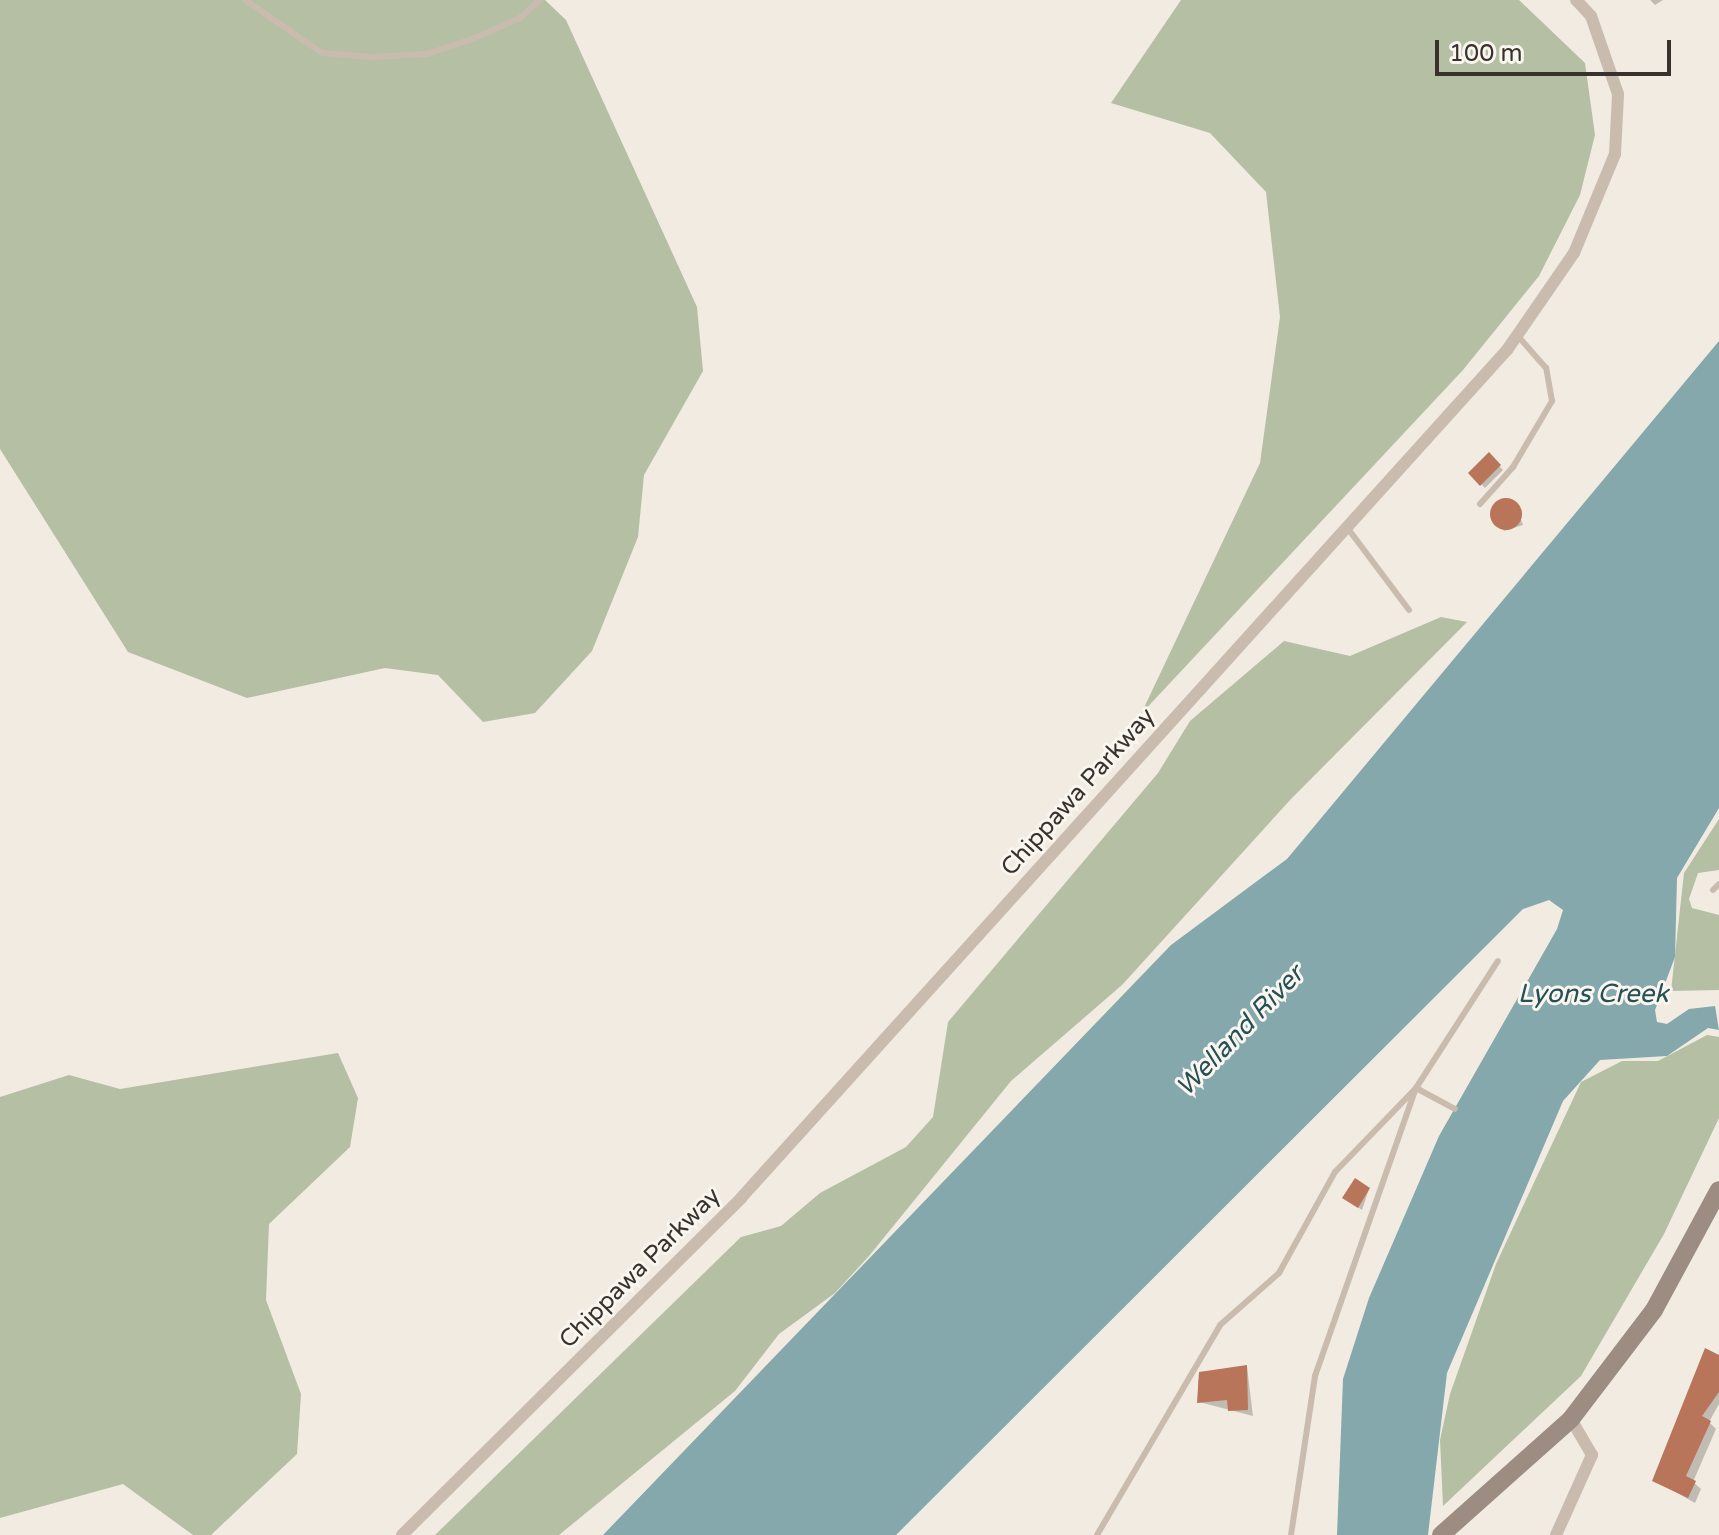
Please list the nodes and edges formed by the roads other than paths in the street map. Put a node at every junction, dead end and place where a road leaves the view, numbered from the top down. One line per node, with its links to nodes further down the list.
1 (245, 0): 2 (lane)
2 (540, 0)
3 (1576, 0): 4 (street, Chippawa Parkway)
4 (1517, 335): 5 (lane); 6 (street, Chippawa Parkway)
5 (1480, 504)
6 (1344, 524): 7 (lane); 14 (street, Chippawa Parkway)
7 (1409, 610)
8 (1498, 961): 9 (lane)
9 (1416, 1088): 10 (lane); 15 (lane); 16 (lane)
10 (1455, 1109)
11 (1719, 1190): 12 (main road)
12 (1571, 1419): 13 (main road); 17 (street)
13 (1442, 1534)
14 (402, 1535)
15 (1097, 1535)
16 (1291, 1535)
17 (1556, 1535)

